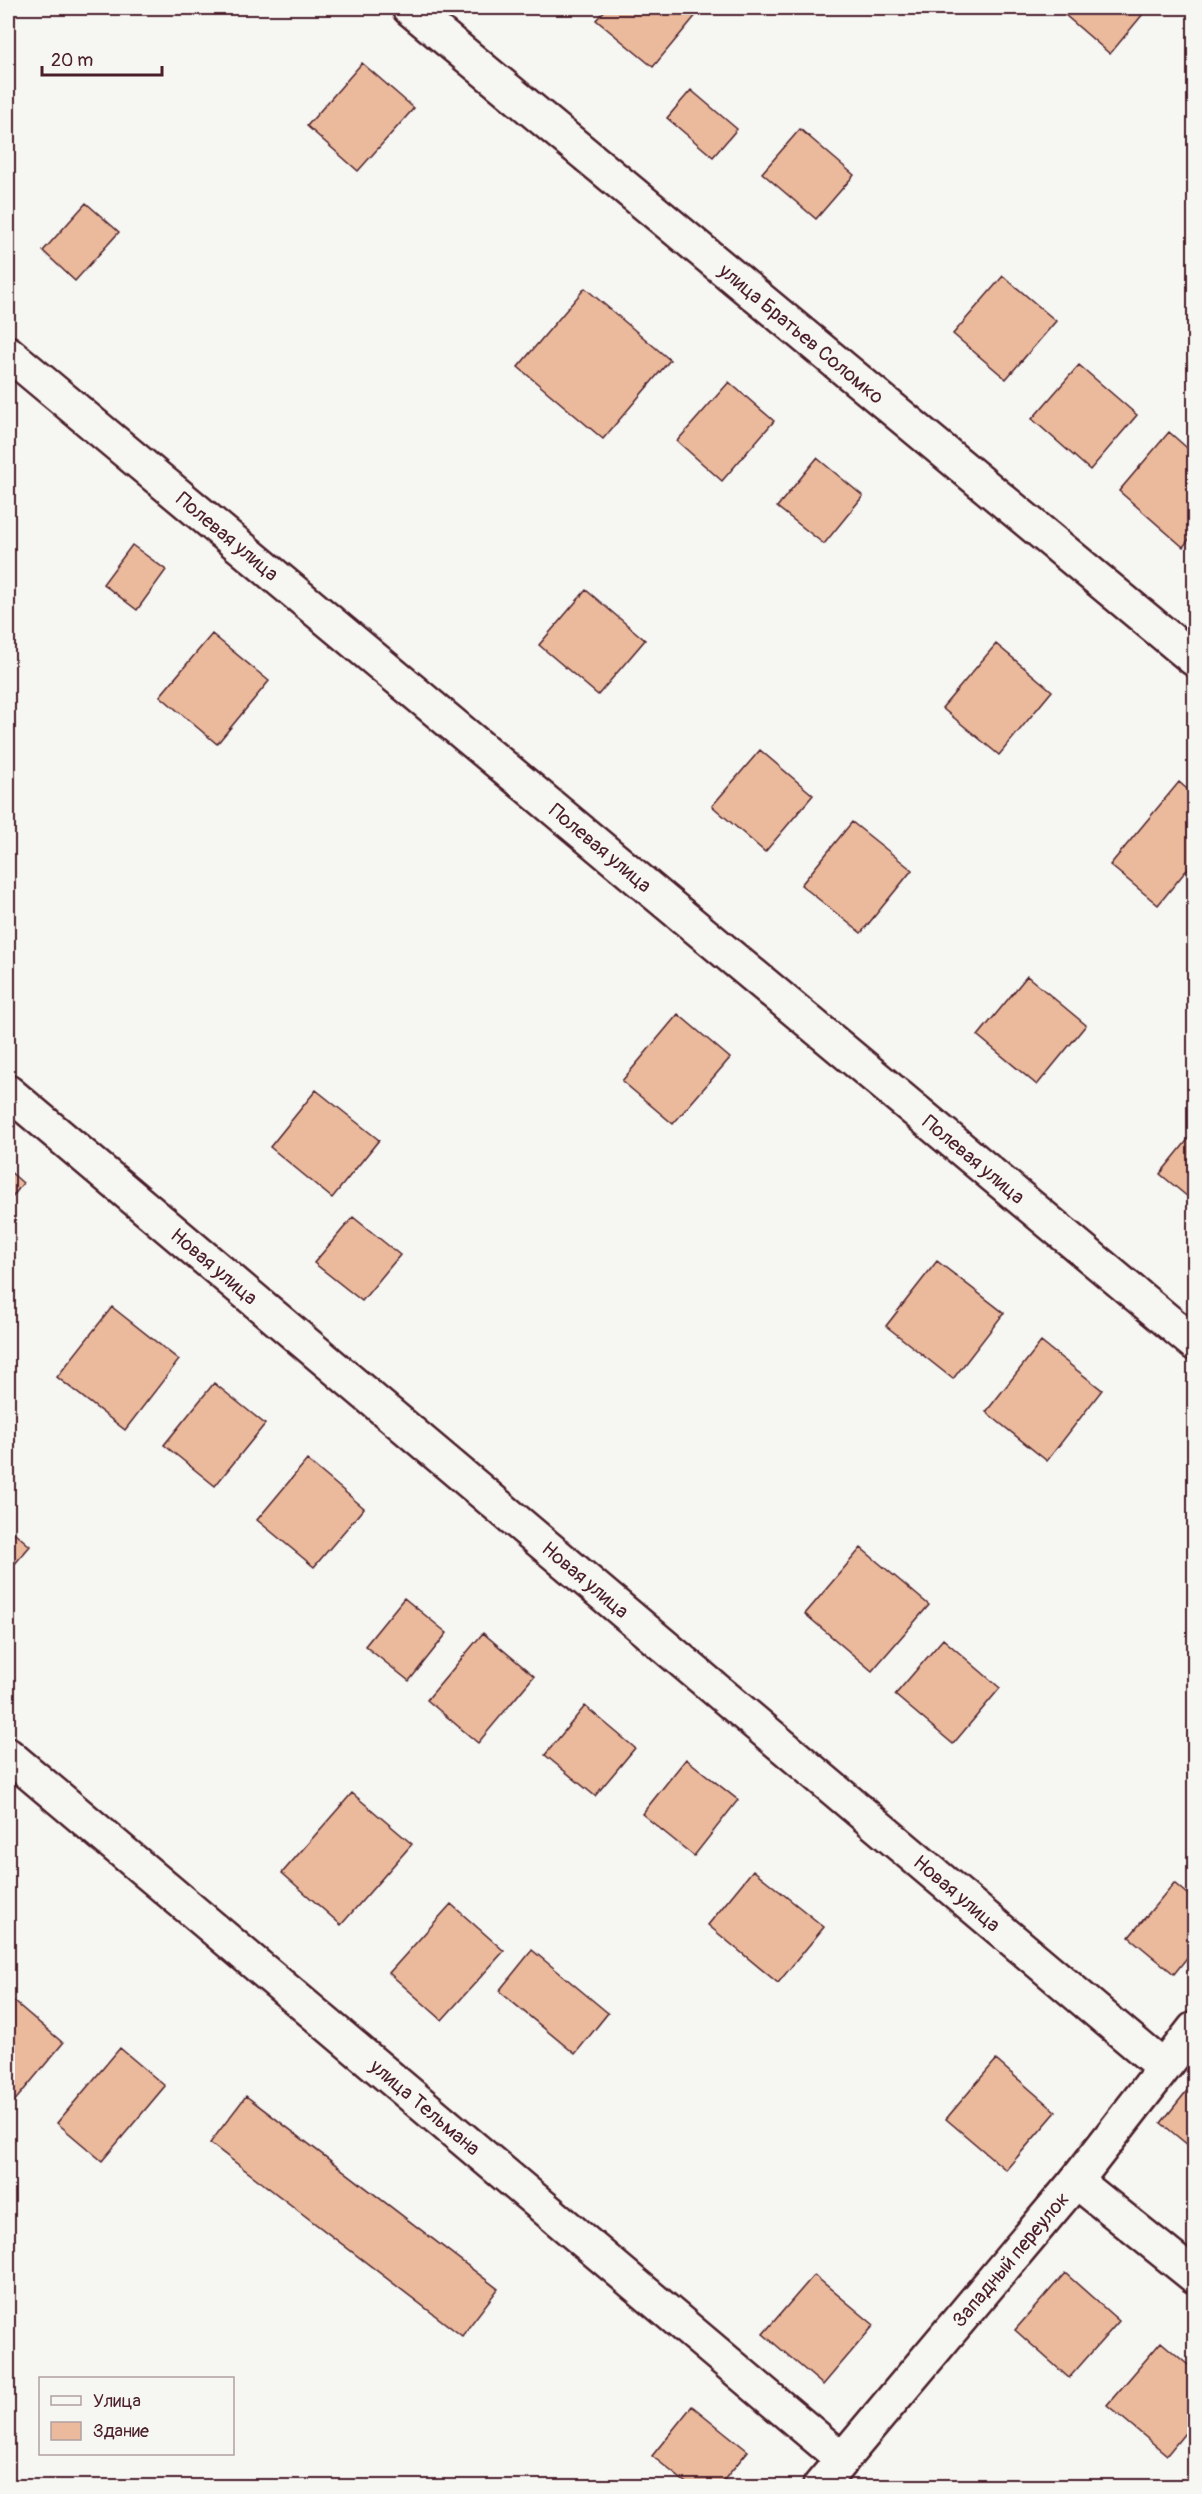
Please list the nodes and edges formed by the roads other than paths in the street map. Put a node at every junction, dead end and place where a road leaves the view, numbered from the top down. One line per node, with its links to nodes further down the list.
1 (409, 8): 3 (street, улица Братьев Соломко)
2 (8, 352): 5 (street, Полевая улица)
3 (1194, 659)
4 (8, 1092): 8 (street, Новая улица)
5 (1194, 1343)
6 (8, 1755): 11 (street, улица Тельмана)
7 (1194, 2029): 8 (street, Западный переулок)
8 (1163, 2067): 9 (street, Западный переулок)
9 (1076, 2181): 10 (street); 11 (street, Западный переулок)
10 (1194, 2276)
11 (842, 2460): 12 (street, Западный переулок)
12 (820, 2487)

